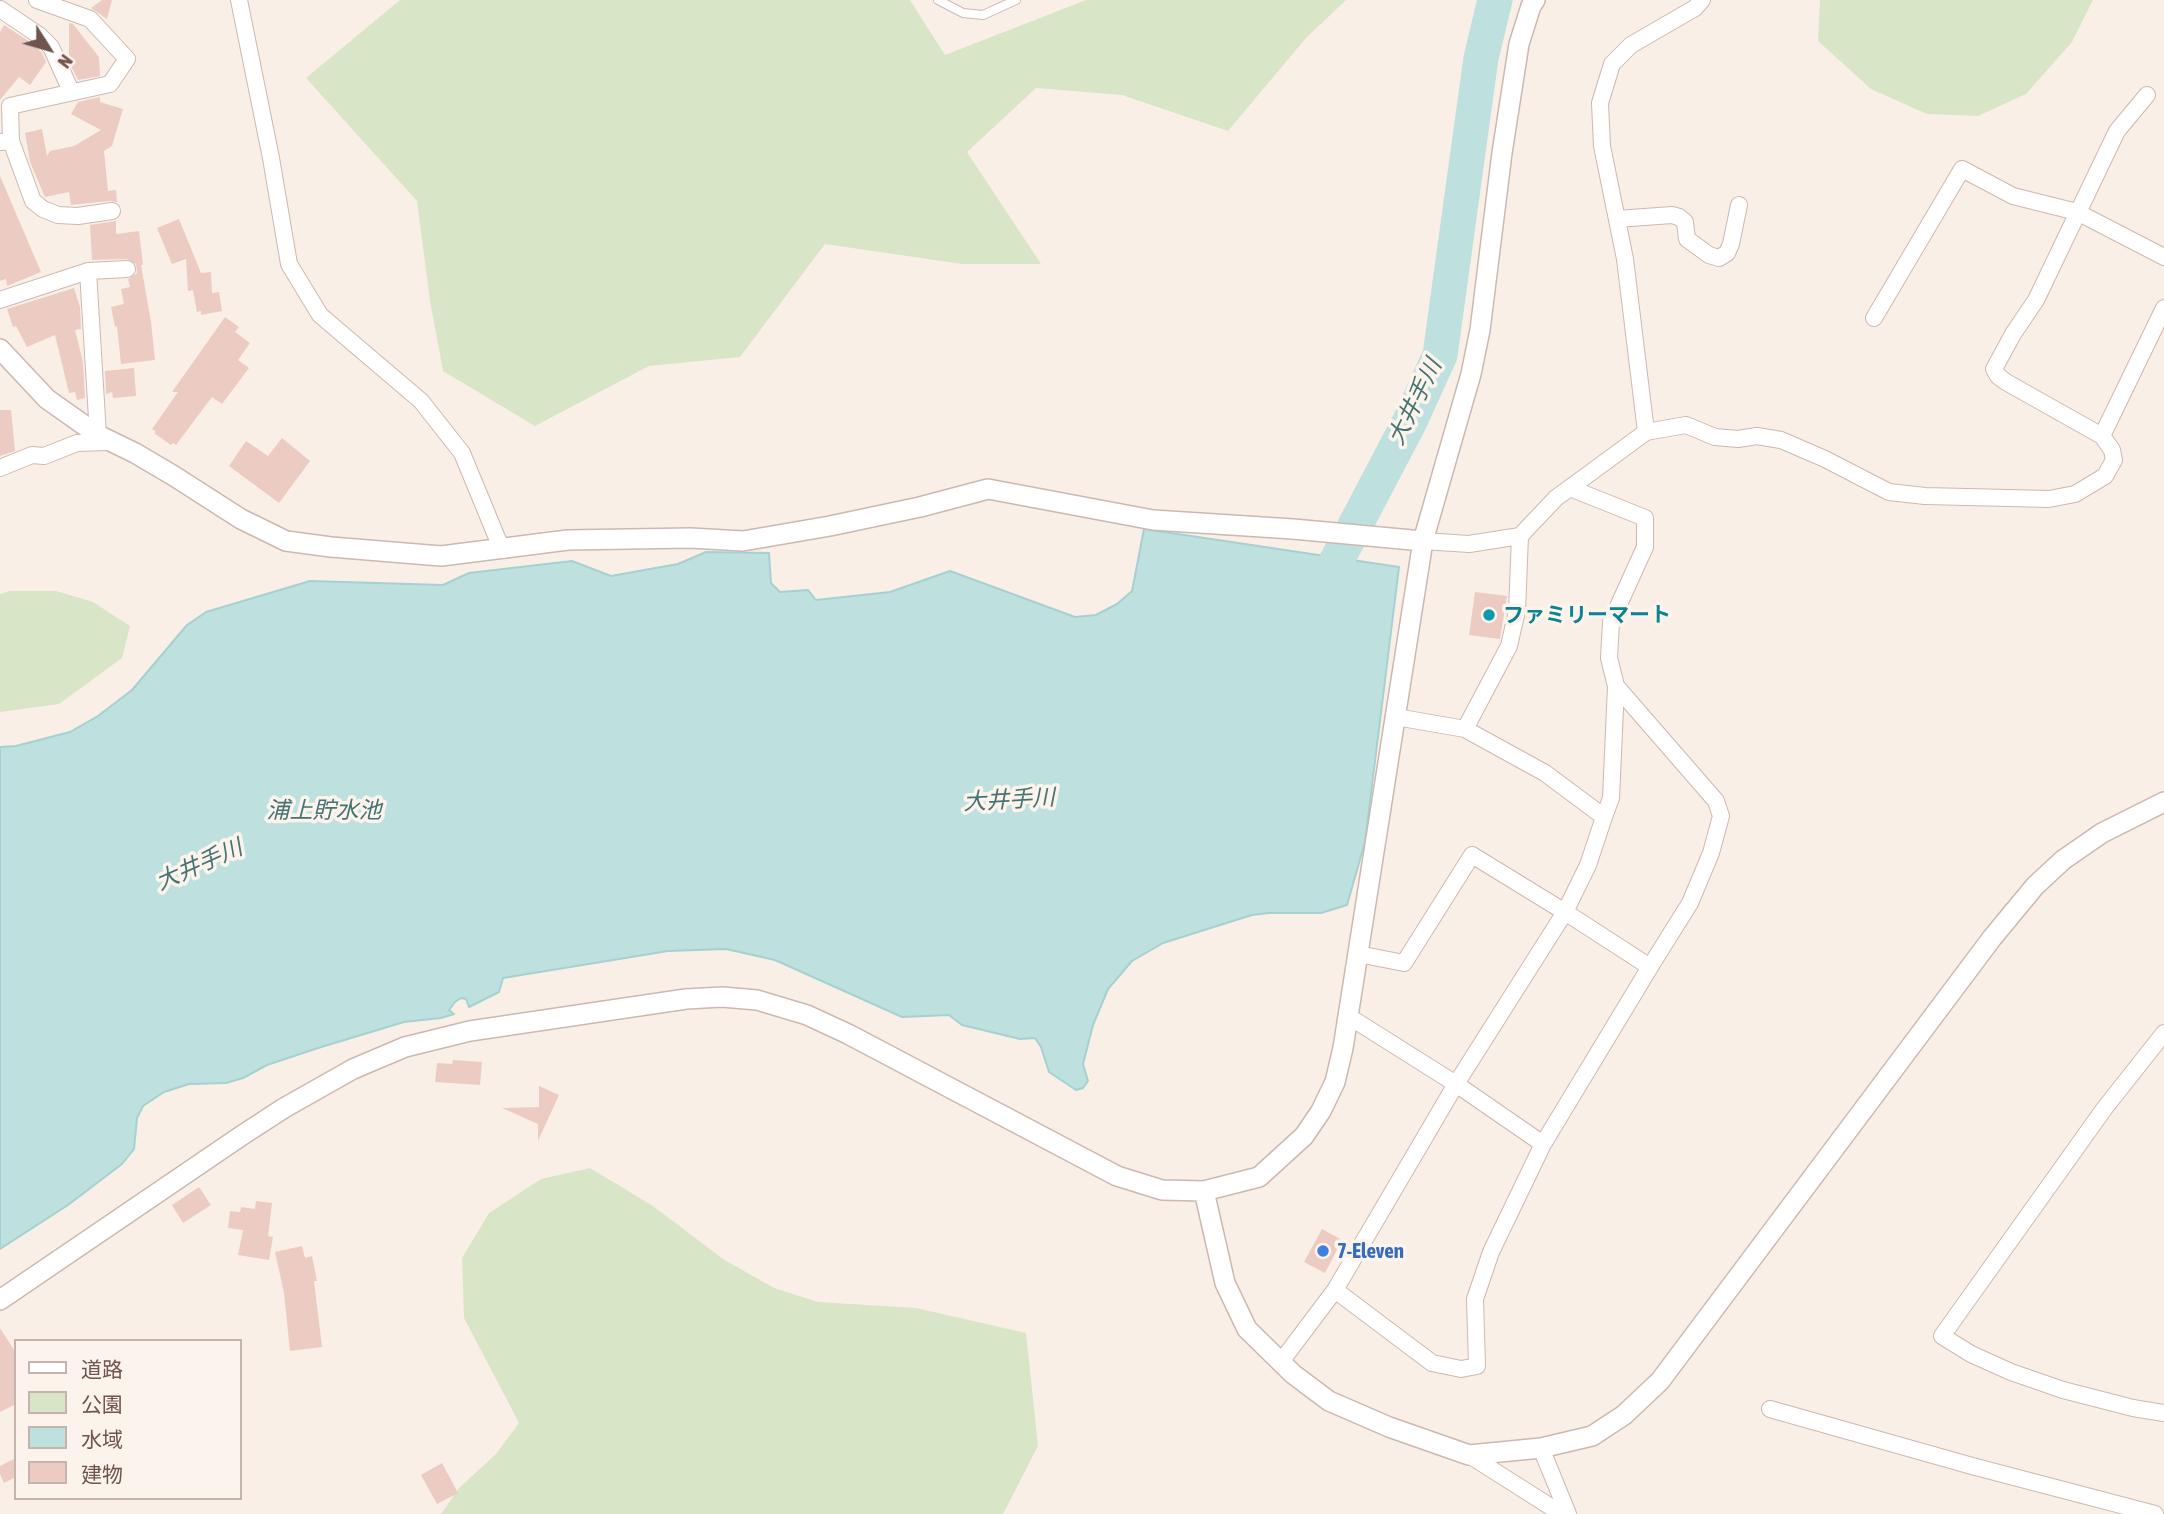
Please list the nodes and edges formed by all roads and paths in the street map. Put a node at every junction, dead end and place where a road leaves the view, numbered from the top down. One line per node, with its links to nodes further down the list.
1 (9, 0): 9 (street)
2 (37, 0): 10 (street)
3 (239, 0): 31 (street)
4 (955, 0): 8 (lane)
5 (1016, 0): 8 (lane)
6 (1535, 0): 30 (street)
7 (1702, 0): 16 (street)
8 (942, 2)
9 (0, 7): 10 (street)
10 (71, 91): 12 (street)
11 (2147, 96): 15 (street)
12 (5, 141): 14 (street)
13 (1738, 205): 16 (street)
14 (112, 211)
15 (2077, 212): 17 (street); 22 (street); 25 (street)
16 (1617, 219): 24 (street)
17 (2164, 257)
18 (127, 269): 19 (street)
19 (89, 271): 20 (street); 26 (street)
20 (0, 300)
21 (2164, 308): 25 (street)
22 (1874, 318)
23 (1, 353): 26 (street)
24 (1646, 432): 25 (street); 28 (street)
25 (2102, 436)
26 (104, 439): 27 (street); 31 (street)
27 (0, 468)
28 (1570, 488): 29 (street); 32 (street)
29 (1520, 536): 30 (street); 34 (street)
30 (1423, 541): 31 (street); 33 (street)
31 (502, 550)
32 (1616, 686): 36 (street); 39 (street)
33 (1396, 717): 34 (street); 38 (street)
34 (1465, 729): 36 (street)
35 (2164, 802): 50 (street)
36 (1604, 817): 37 (street)
37 (1565, 912): 38 (street); 39 (street); 42 (street)
38 (1358, 954): 40 (street)
39 (1650, 967): 43 (street)
40 (1348, 1016): 42 (street); 44 (street)
41 (2164, 1033): 49 (street)
42 (1456, 1084): 43 (street); 45 (street)
43 (1544, 1144): 45 (street)
44 (1204, 1191): 46 (street); 47 (street)
45 (1335, 1290): 47 (street)
46 (0, 1300)
47 (1280, 1363): 51 (street)
48 (1770, 1409): 54 (street)
49 (2164, 1413)
50 (1541, 1448): 51 (street); 53 (street)
51 (1469, 1455): 52 (street)
52 (1562, 1514)
53 (1568, 1514)
54 (2155, 1514)

